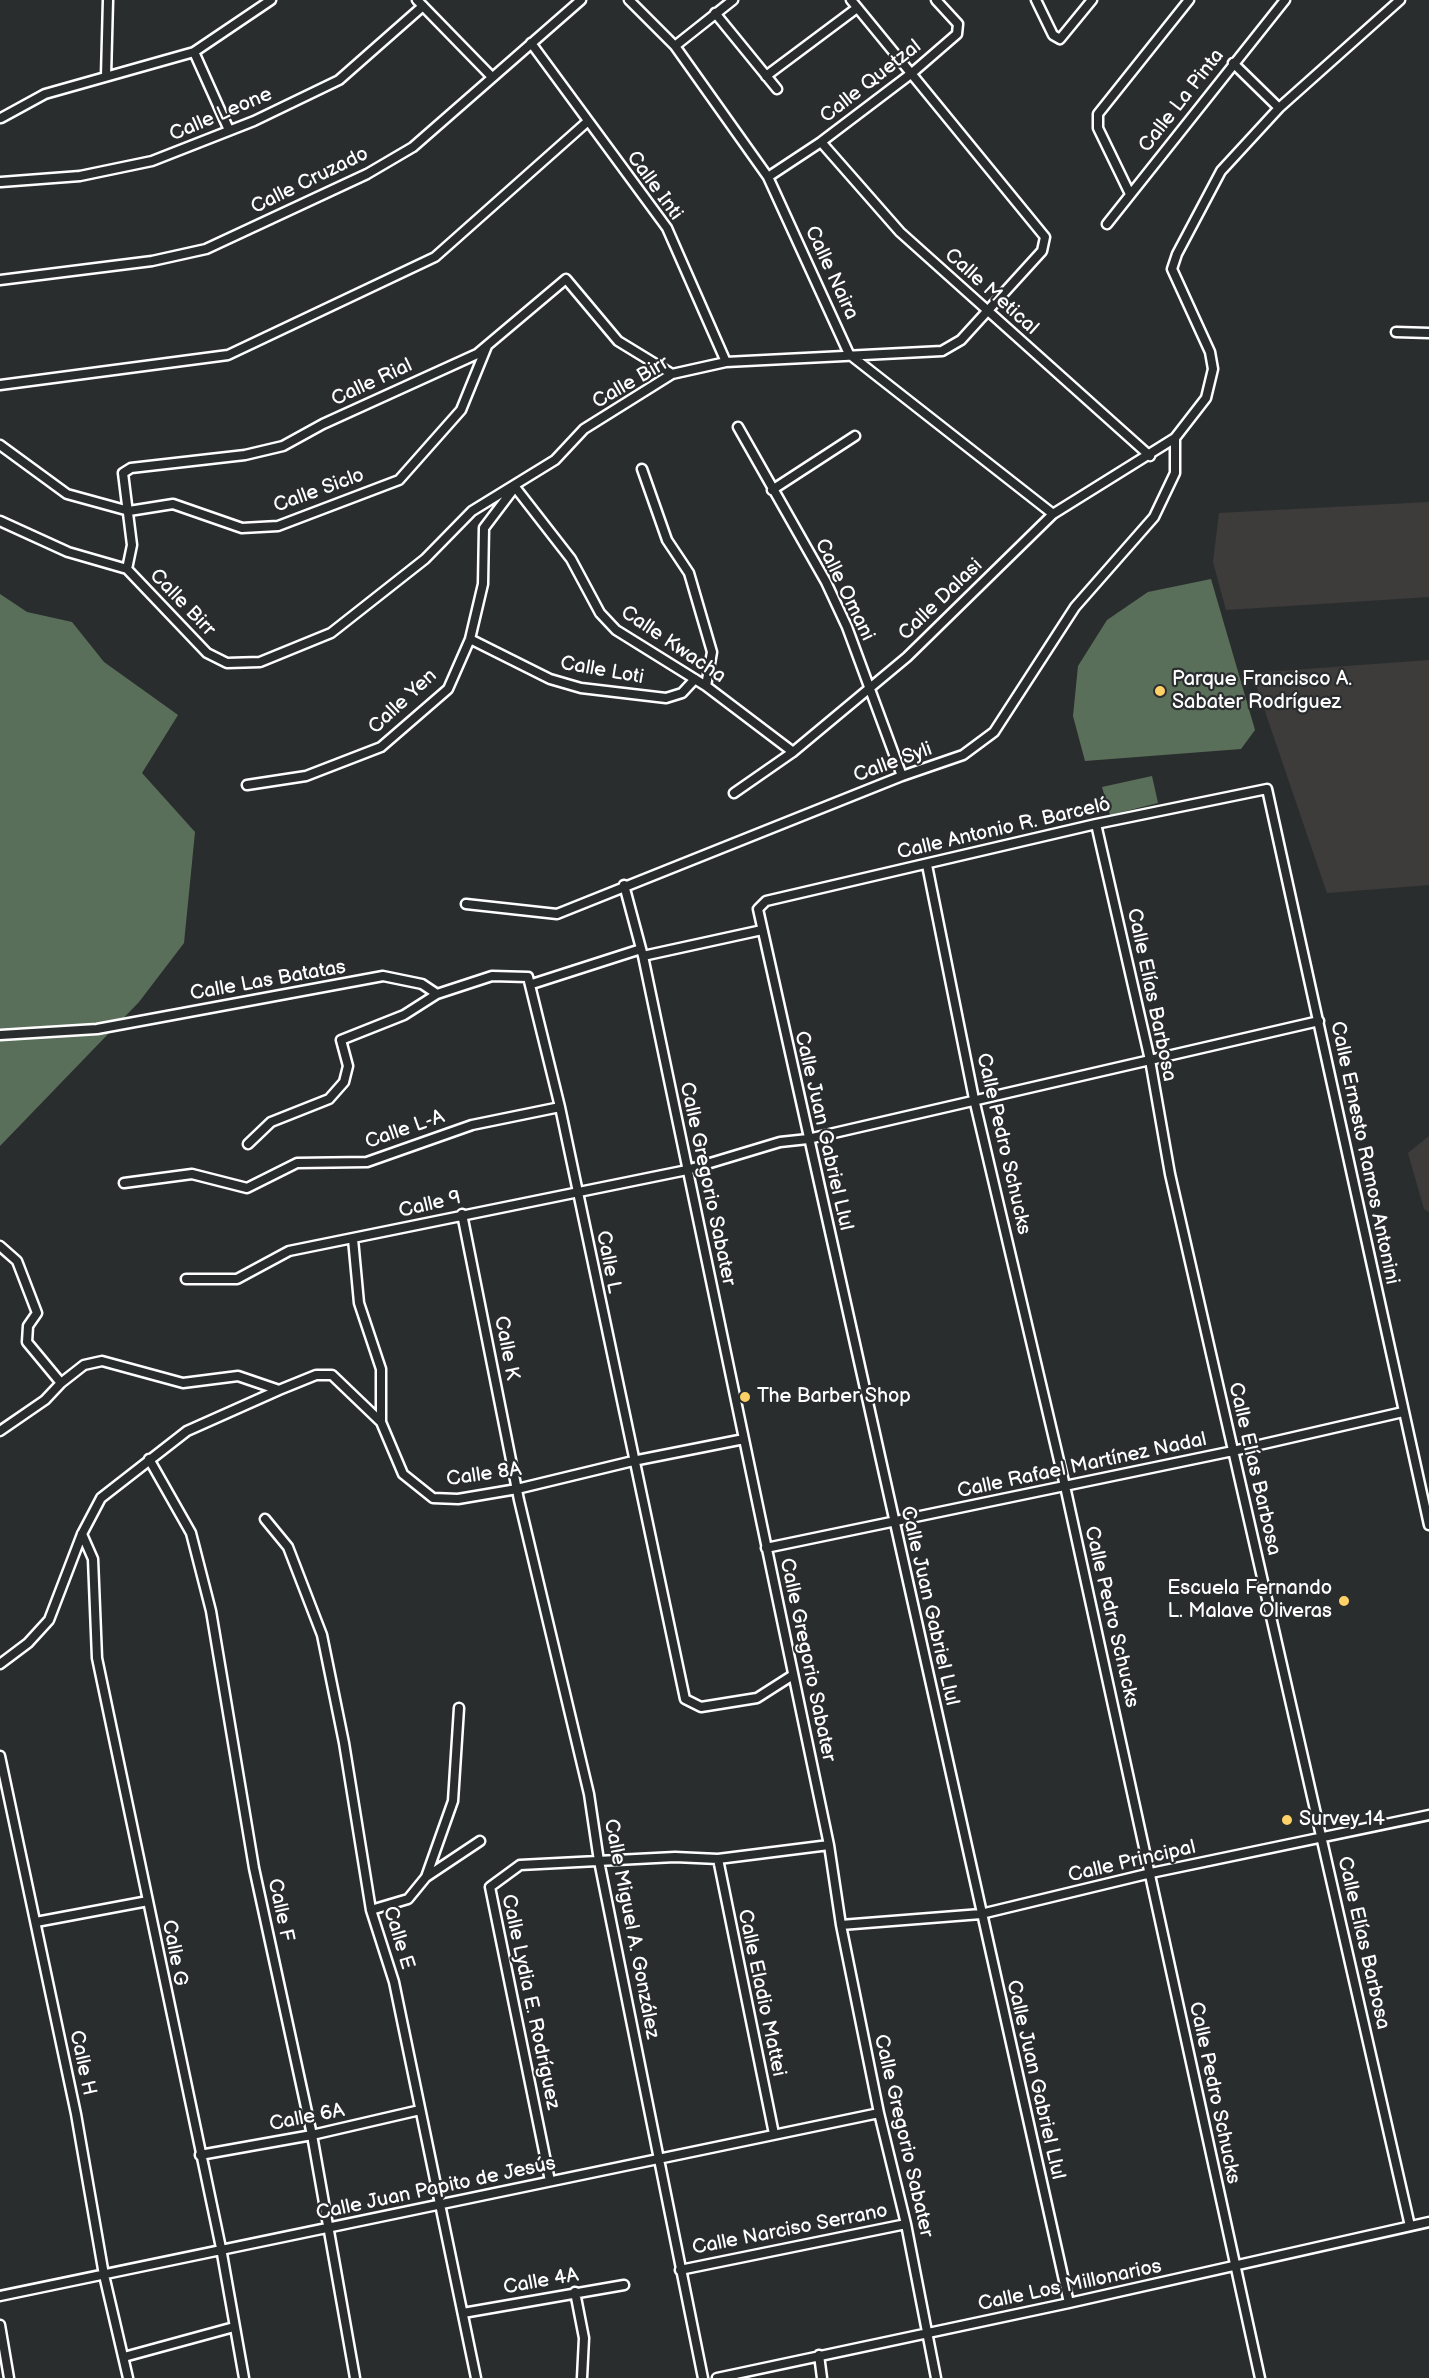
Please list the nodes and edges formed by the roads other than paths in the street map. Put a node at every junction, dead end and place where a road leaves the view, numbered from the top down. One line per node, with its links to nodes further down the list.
1 (108, 0): 21 (street)
2 (271, 0): 18 (street)
3 (581, 0): 16 (street, Calle Cruzado)
4 (629, 0): 17 (street, Calle Naira)
5 (732, 0): 15 (street)
6 (851, 0): 14 (street, Calle Birr)
7 (936, 0): 20 (street, Calle Quetzal)
8 (1036, 0): 9 (street)
9 (1092, 0)
10 (1189, 0): 32 (street)
11 (1285, 0): 19 (street, Calle La Pinta)
12 (1400, 0): 25 (street, Calle Dalasi)
13 (420, 3): 22 (street); 28 (street, Calle Leone)
14 (858, 8): 20 (street, Calle Birr); 23 (street)
15 (715, 13): 17 (street); 23 (street)
16 (531, 43): 22 (street, Calle Cruzado); 27 (street, Calle Inti)
17 (675, 46): 30 (street, Calle Naira)
18 (194, 52): 21 (street); 28 (street)
19 (1233, 63): 25 (street); 32 (street, Calle La Pinta)
20 (912, 73): 29 (street, Calle Quetzal); 35 (street, Calle Birr)
21 (106, 76): 26 (street)
22 (492, 76): 34 (street, Calle Cruzado)
23 (766, 76): 24 (street)
24 (777, 89)
25 (1279, 108): 45 (street, Calle Dalasi)
26 (1, 118)
27 (587, 122): 40 (street, Calle Inti); 42 (street)
28 (229, 130): 31 (street, Calle Leone)
29 (821, 142): 30 (street, Calle Quetzal); 35 (street, Calle Metical)
30 (768, 177): 39 (street, Calle Naira)
31 (2, 182)
32 (1130, 194): 33 (street, Calle La Pinta)
33 (1107, 224)
34 (0, 280)
35 (987, 312): 39 (street, Calle Birr); 47 (street, Calle Metical)
36 (1396, 332): 37 (street)
37 (1429, 333)
38 (487, 345): 41 (street, Calle Rial); 51 (street, Calle Rial); 51 (street, Calle Siclo)
39 (849, 354): 40 (street, Calle Birr); 52 (street, Calle Naira)
40 (726, 362): 41 (street, Calle Birr)
41 (672, 374): 49 (street, Calle Birr)
42 (0, 385)
43 (738, 427): 50 (street, Calle Omani)
44 (855, 436): 50 (street)
45 (1175, 438): 47 (street, Calle Dalasi); 60 (street, Calle Syli)
46 (0, 445): 51 (street, Calle Siclo)
47 (1150, 456): 52 (street, Calle Dalasi)
48 (642, 469): 57 (street)
49 (515, 487): 54 (street, Calle Birr); 55 (street, Calle Yen); 56 (street, Calle Kwacha)
50 (772, 490): 58 (street, Calle Omani)
51 (129, 511): 54 (street, Calle Rial)
52 (1053, 514): 58 (street, Calle Dalasi)
53 (0, 521): 54 (street, Calle Birr)
54 (127, 569)
55 (470, 639): 56 (street, Calle Loti); 61 (street, Calle Yen)
56 (695, 678): 57 (street, Calle Kwacha)
57 (706, 686): 59 (street, Calle Kwacha)
58 (870, 686): 59 (street, Calle Dalasi); 60 (street, Calle Omani)
59 (793, 752): 63 (street, Calle Dalasi)
60 (902, 776): 66 (street, Calle Syli)
61 (247, 785)
62 (1267, 789): 64 (street, Calle Antonio R. Barceló); 73 (street, Calle Ernesto Ramos Antonini)
63 (734, 793)
64 (1096, 824): 65 (street, Calle Antonio R. Barceló); 75 (street, Calle Elías Barbosa)
65 (927, 865): 68 (street, Calle Antonio R. Barceló); 76 (street, Calle Pedro Schucks)
66 (624, 885): 67 (street, Calle Syli); 70 (street, Calle Gregorio Sabater)
67 (466, 904)
68 (759, 915): 69 (street, Calle Juan Gabriel Llul)
69 (762, 930): 70 (street); 78 (street, Calle Juan Gabriel Llul)
70 (642, 953): 71 (street); 80 (street, Calle Gregorio Sabater)
71 (532, 984): 72 (street); 77 (street, Calle L)
72 (438, 994): 74 (street, Calle Las Batatas); 79 (street)
73 (1319, 1022): 75 (street, Calle 9); 89 (street, Calle Ernesto Ramos Antonini)
74 (0, 1035)
75 (1150, 1060): 76 (street, Calle 9); 93 (street, Calle Elías Barbosa)
76 (974, 1099): 78 (street, Calle 9); 96 (street, Calle Pedro Schucks)
77 (560, 1107): 81 (street, Calle L-A); 82 (street, Calle L)
78 (808, 1139): 80 (street, Calle 9); 99 (street, Calle Juan Gabriel Llul)
79 (249, 1144)
80 (687, 1170): 82 (street, Calle 9); 92 (street, Calle Gregorio Sabater)
81 (124, 1183)
82 (578, 1194): 83 (street, Calle 9); 95 (street, Calle L)
83 (462, 1214): 84 (street, Calle 9); 97 (street, Calle K)
84 (353, 1239): 86 (street, Calle 9); 90 (street, Calle 8A)
85 (0, 1246): 87 (street)
86 (186, 1279)
87 (61, 1383): 88 (street); 91 (street)
88 (279, 1390): 90 (street); 94 (street)
89 (1403, 1412): 93 (street, Calle Rafael Martínez Nadal); 100 (street, Calle Ernesto Ramos Antonini)
90 (381, 1422): 97 (street, Calle 8A)
91 (0, 1431)
92 (744, 1439): 95 (street, Calle 8A); 102 (street, Calle Gregorio Sabater)
93 (1233, 1451): 96 (street, Calle Rafael Martínez Nadal); 108 (street, Calle Elías Barbosa)
94 (149, 1459): 101 (street); 123 (street, Calle F)
95 (633, 1461): 97 (street, Calle 8A); 104 (street, Calle L)
96 (1065, 1486): 99 (street, Calle Rafael Martínez Nadal); 113 (street, Calle Pedro Schucks)
97 (517, 1489): 112 (street, Calle Miguel A. González)
98 (265, 1519): 116 (street, Calle E)
99 (894, 1523): 102 (street, Calle Rafael Martínez Nadal); 117 (street, Calle Juan Gabriel Llul)
100 (1429, 1525)
101 (82, 1534): 103 (street); 115 (street, Calle G)
102 (766, 1548): 104 (street, Calle Gregorio Sabater)
103 (0, 1664)
104 (793, 1675): 110 (street, Calle Gregorio Sabater)
105 (459, 1708): 114 (street)
106 (0, 1756): 118 (street, Calle H)
107 (1429, 1815): 108 (street, Calle Principal)
108 (1323, 1838): 113 (street, Calle Principal); 130 (street, Calle Elías Barbosa)
109 (480, 1841): 114 (street)
110 (828, 1845): 111 (street, Calle Lydia E. Rodríguez); 119 (street, Calle Gregorio Sabater)
111 (718, 1859): 112 (street, Calle Lydia E. Rodríguez); 122 (street, Calle Eladio Mattei)
112 (598, 1862): 125 (street, Calle Miguel A. González); 126 (street, Calle Lydia E. Rodríguez)
113 (1151, 1874): 117 (street, Calle Principal); 133 (street, Calle Pedro Schucks)
114 (426, 1877): 116 (street)
115 (148, 1901): 118 (street); 124 (street, Calle G)
116 (371, 1910): 120 (street, Calle E)
117 (981, 1914): 119 (street, Calle Principal); 139 (street, Calle Juan Gabriel Llul)
118 (36, 1922): 135 (street, Calle H)
119 (841, 1925): 121 (street, Calle Gregorio Sabater)
120 (420, 2110): 123 (street, Calle 6A); 127 (street, Calle E)
121 (879, 2113): 122 (street, Calle Juan Papito de Jesús); 129 (street, Calle Gregorio Sabater)
122 (774, 2134): 125 (street, Calle Juan Papito de Jesús)
123 (312, 2135): 124 (street, Calle 6A); 131 (street, Calle F)
124 (200, 2155): 132 (street, Calle G)
125 (660, 2160): 126 (street, Calle Juan Papito de Jesús); 134 (street, Calle Miguel A. González)
126 (550, 2181): 127 (street, Calle Juan Papito de Jesús)
127 (440, 2204): 131 (street, Calle Juan Papito de Jesús); 140 (street, Calle E)
128 (1429, 2222): 130 (street, Calle Los Millonarios)
129 (906, 2224): 134 (street, Calle Narciso Serrano); 143 (street, Calle Gregorio Sabater)
130 (1410, 2226): 133 (street, Calle Los Millonarios)
131 (328, 2230): 132 (street, Calle Juan Papito de Jesús); 149 (street, Calle F)
132 (221, 2248): 135 (street, Calle Juan Papito de Jesús); 142 (street, Calle G)
133 (1234, 2267): 139 (street, Calle Los Millonarios); 156 (street, Calle Pedro Schucks)
134 (680, 2270): 152 (street, Calle Miguel A. González)
135 (104, 2275): 138 (street, Calle Juan Papito de Jesús); 145 (street, Calle H)
136 (624, 2285): 137 (street, Calle 4A)
137 (574, 2292): 140 (street, Calle 4A); 151 (street)
138 (0, 2296)
139 (1069, 2303): 143 (street, Calle Los Millonarios)
140 (463, 2313): 150 (street, Calle E)
141 (0, 2325): 146 (street)
142 (234, 2327): 145 (street); 148 (street, Calle G)
143 (928, 2334): 144 (street, Calle Los Millonarios); 155 (street, Calle Gregorio Sabater)
144 (819, 2355): 153 (street, Calle Los Millonarios); 154 (street)
145 (124, 2357): 147 (street, Calle H)
146 (9, 2378)
147 (128, 2378)
148 (244, 2378)
149 (355, 2378)
150 (476, 2378)
151 (582, 2378)
152 (703, 2378)
153 (717, 2378)
154 (822, 2378)
155 (936, 2378)
156 (1260, 2378)

